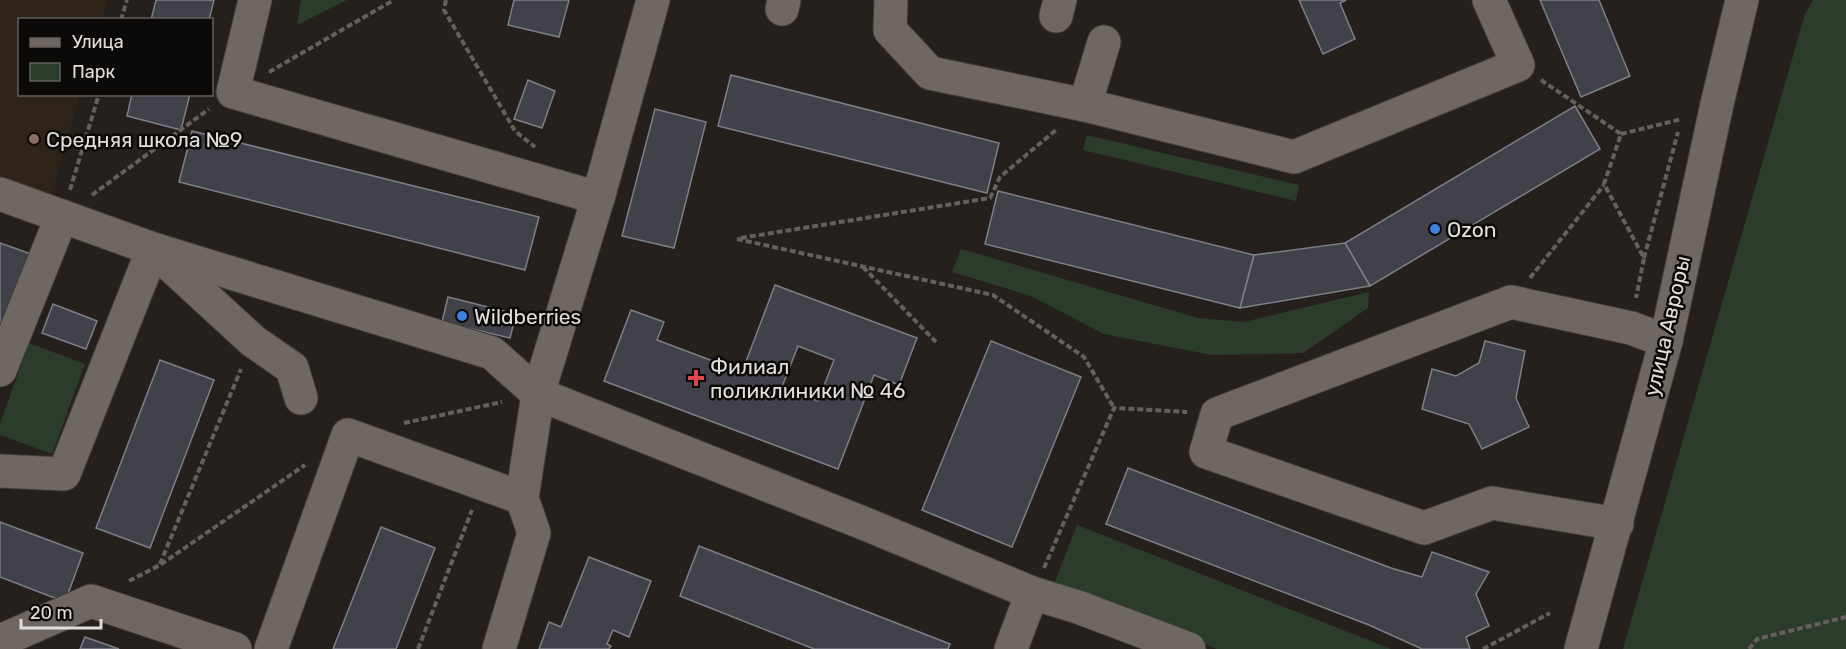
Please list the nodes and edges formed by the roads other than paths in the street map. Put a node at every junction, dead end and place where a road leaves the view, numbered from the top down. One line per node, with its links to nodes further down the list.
1 (255, 0): 9 (street)
2 (653, 0): 9 (street)
3 (891, 0): 7 (street)
4 (1489, 0): 7 (street)
5 (1742, 0): 12 (street, улица Авроры)
6 (1104, 42): 7 (street)
7 (1085, 105)
8 (0, 194): 10 (street)
9 (598, 198): 14 (street)
10 (62, 216): 11 (street); 13 (street)
11 (153, 249): 14 (street); 15 (street); 16 (street)
12 (1666, 341): 18 (street, улица Авроры); 18 (street)
13 (0, 370)
14 (538, 394): 17 (street); 19 (street)
15 (301, 399)
16 (0, 471)
17 (522, 498): 22 (street); 23 (street)
18 (1617, 525): 26 (street, улица Авроры)
19 (1032, 593): 24 (street); 25 (street)
20 (0, 641): 21 (street)
21 (235, 649)
22 (271, 649)
23 (499, 649)
24 (1011, 649)
25 (1189, 649)
26 (1581, 649)

